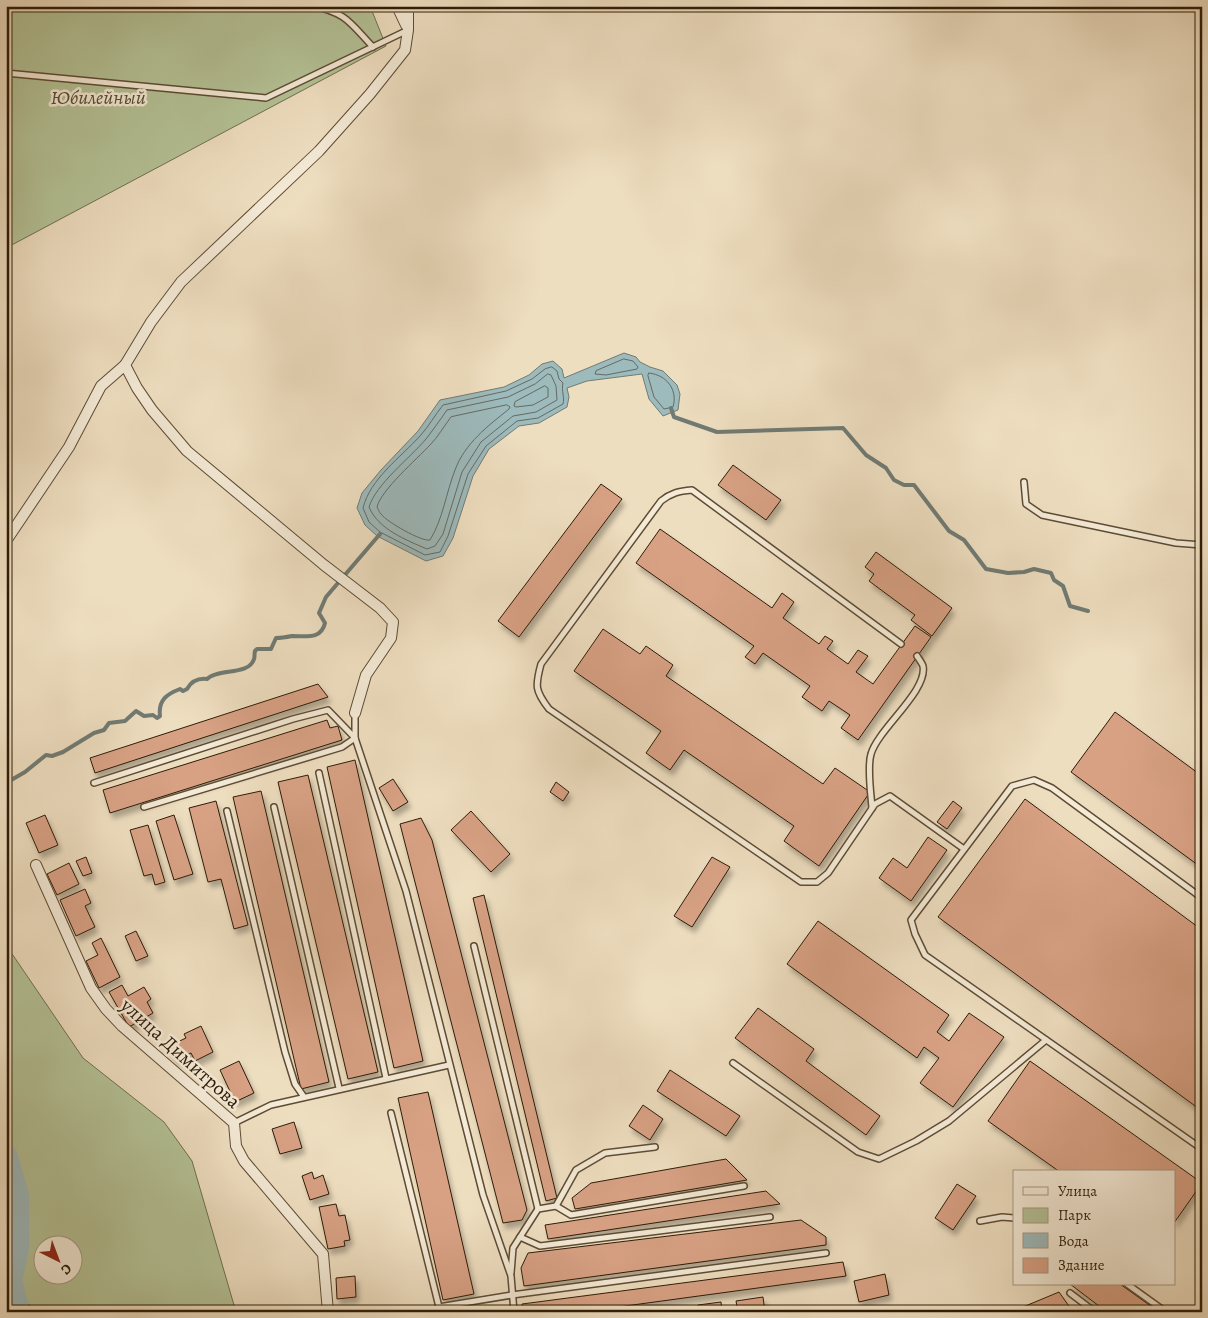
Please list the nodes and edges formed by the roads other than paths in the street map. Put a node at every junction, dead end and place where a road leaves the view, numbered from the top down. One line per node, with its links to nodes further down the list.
1 (313, 6): 5 (lane)
2 (397, 6): 4 (street)
3 (408, 6): 4 (street)
4 (408, 30): 5 (lane); 7 (street)
5 (373, 47): 6 (lane)
6 (6, 72)
7 (125, 365): 9 (street); 13 (street)
8 (1024, 482): 10 (lane)
9 (6, 541)
10 (1202, 545)
11 (901, 644): 19 (lane)
12 (917, 656): 19 (lane)
13 (355, 713): 14 (lane)
14 (355, 738): 16 (lane); 17 (lane); 27 (lane)
15 (319, 774): 28 (lane)
16 (94, 783)
17 (144, 807)
18 (274, 807): 29 (lane)
19 (872, 808): 21 (lane)
20 (227, 811): 30 (lane)
21 (964, 850): 23 (lane); 25 (lane)
22 (36, 865): 32 (street, улица Димитрова)
23 (1202, 898)
24 (474, 946): 37 (lane)
25 (1046, 1040): 26 (lane); 34 (lane)
26 (733, 1063)
27 (449, 1065): 28 (lane); 43 (lane)
28 (386, 1078): 29 (lane)
29 (339, 1088): 30 (lane)
30 (304, 1097): 32 (lane)
31 (391, 1113): 46 (lane)
32 (234, 1123): 47 (street, улица Димитрова)
33 (655, 1148): 36 (lane)
34 (1202, 1149)
35 (744, 1186): 36 (lane)
36 (556, 1206): 37 (lane)
37 (538, 1209): 41 (lane)
38 (770, 1217): 41 (lane)
39 (1013, 1218): 40 (lane)
40 (980, 1221)
41 (520, 1237): 43 (lane)
42 (826, 1253): 46 (lane)
43 (511, 1276): 46 (lane)
44 (1130, 1286): 50 (lane)
45 (1070, 1293): 49 (lane)
46 (512, 1295): 48 (lane)
47 (328, 1312)
48 (514, 1312)
49 (1095, 1312)
50 (1166, 1312)

